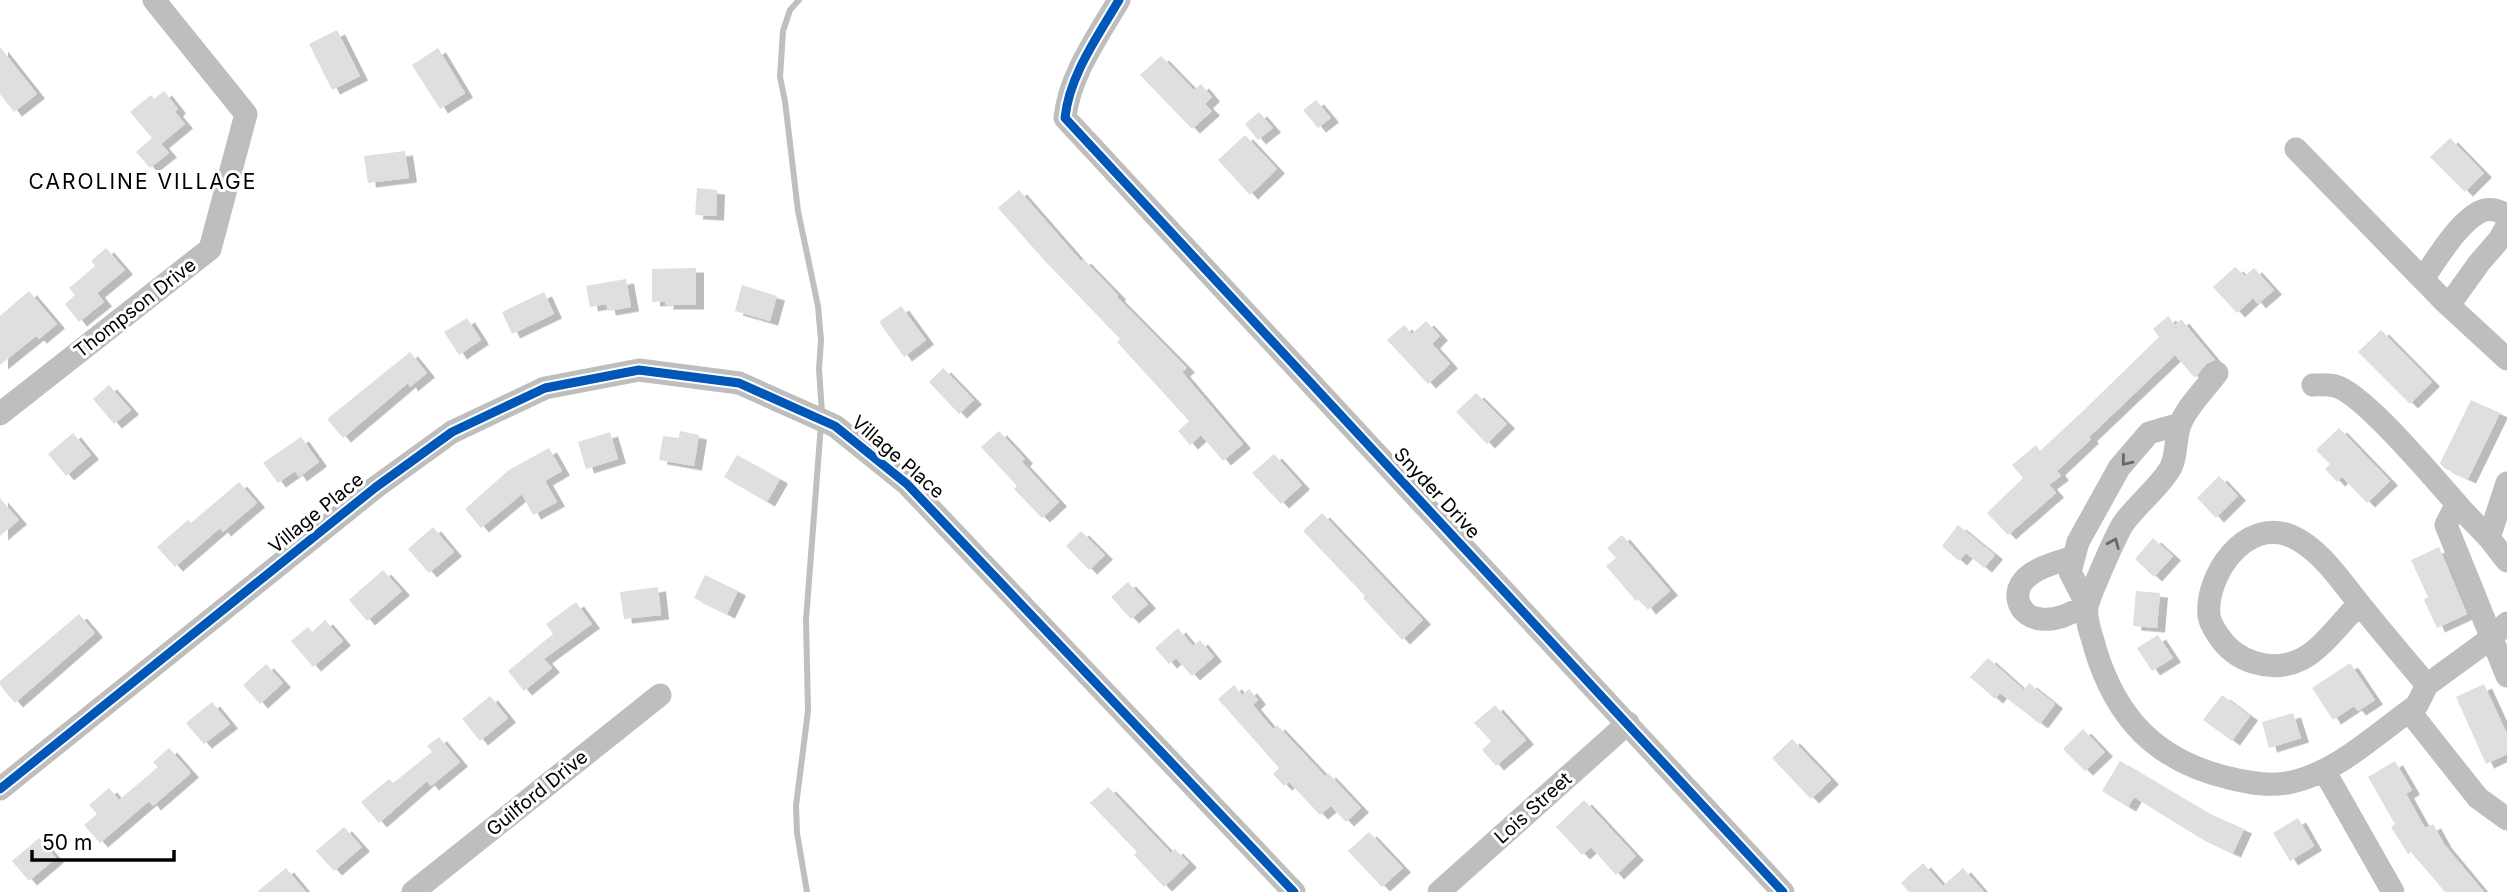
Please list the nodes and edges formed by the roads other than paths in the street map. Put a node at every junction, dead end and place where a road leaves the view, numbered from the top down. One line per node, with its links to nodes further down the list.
1 (154, 0): 9 (street, Thompson Drive)
2 (1119, 0): 24 (street, Snyder Drive)
3 (2296, 149): 4 (street)
4 (2423, 279): 5 (street); 5 (street)
5 (2449, 305): 6 (street)
6 (2507, 359)
7 (2217, 373): 10 (street)
8 (2314, 385): 12 (street)
9 (0, 414)
10 (2180, 424): 14 (street, one-way to 14); 17 (street, one-way to 10)
11 (2507, 483): 13 (street)
12 (2462, 510): 13 (street); 19 (street)
13 (2489, 538): 15 (street)
14 (2074, 556): 17 (street); 17 (street)
15 (2507, 562)
16 (2359, 604): 16 (street); 21 (street)
17 (2087, 606): 25 (street)
18 (2507, 623): 19 (street)
19 (2490, 639): 20 (street); 21 (street)
20 (2507, 676)
21 (2427, 685): 23 (street)
22 (660, 695): 28 (street, Guilford Drive)
23 (2409, 711): 25 (street); 27 (street)
24 (1628, 723): 30 (street, Lois Street); 31 (street, Snyder Drive)
25 (2325, 772): 32 (street)
26 (0, 789): 29 (street, Village Place)
27 (2507, 820)
28 (413, 892)
29 (1294, 892)
30 (1439, 892)
31 (1783, 892)
32 (2393, 892)

